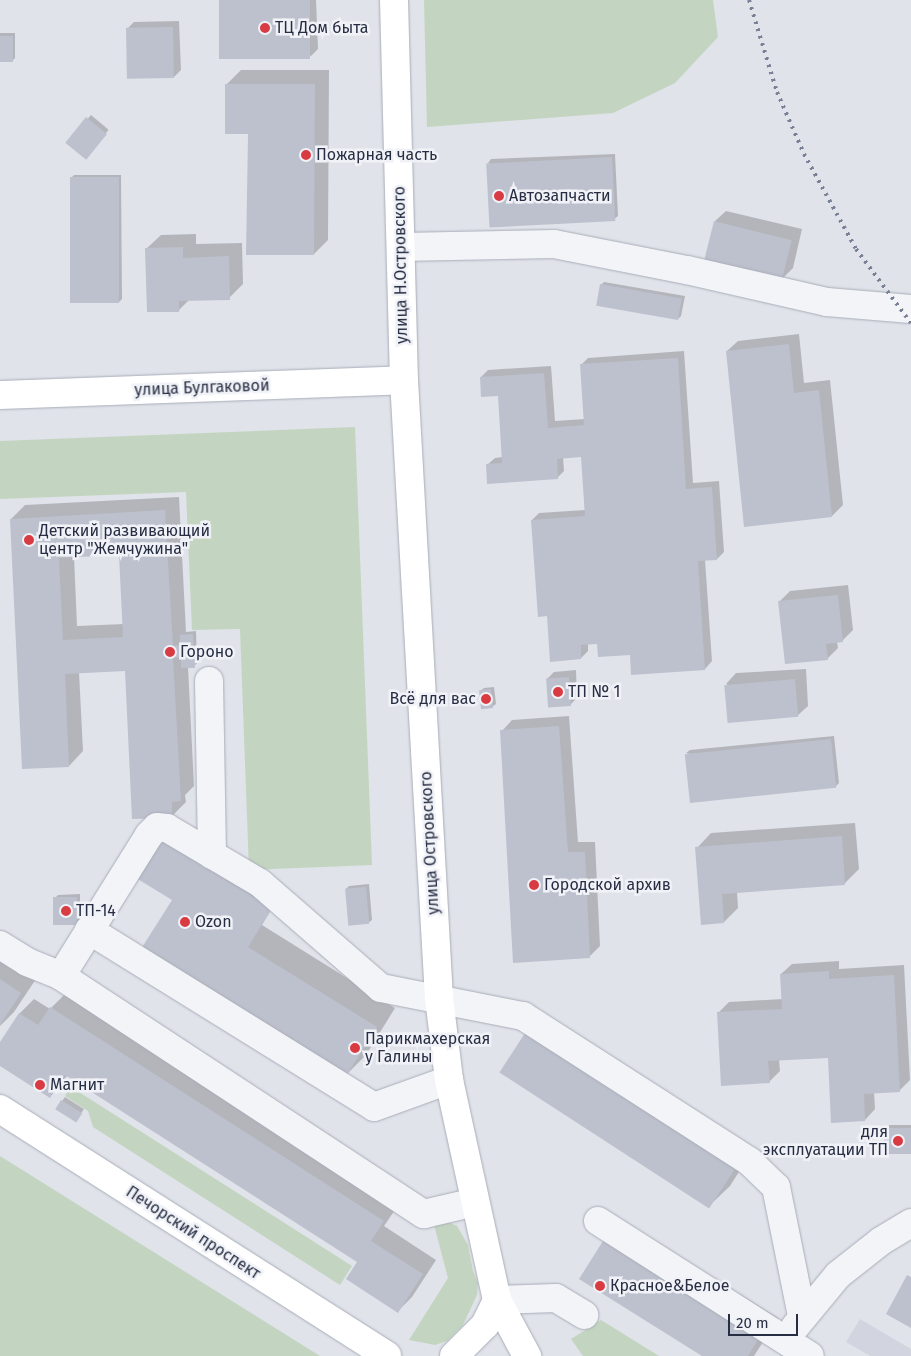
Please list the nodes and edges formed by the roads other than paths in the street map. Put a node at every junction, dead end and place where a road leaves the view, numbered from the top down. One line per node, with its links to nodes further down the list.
1 (394, 0): 2 (main road, улица Н.Островского)
2 (401, 247): 3 (lane); 4 (main road, улица Н.Островского)
3 (911, 309)
4 (404, 380): 5 (main road, улица Булгаковой); 11 (main road, улица Островского)
5 (0, 396)
6 (209, 681): 7 (lane)
7 (212, 855): 8 (lane); 11 (lane)
8 (89, 930): 10 (lane); 12 (lane)
9 (0, 945): 10 (lane)
10 (61, 976): 14 (lane)
11 (440, 998): 12 (main road, улица Островского); 19 (lane)
12 (449, 1080): 14 (main road, улица Островского)
13 (0, 1109): 21 (main road, Печорский проспект)
14 (475, 1202): 17 (main road, улица Островского)
15 (598, 1221): 20 (lane)
16 (911, 1223): 19 (lane)
17 (497, 1300): 18 (lane); 22 (main road); 23 (main road); 24 (main road, улица Островского)
18 (584, 1315)
19 (802, 1316): 20 (lane)
20 (781, 1348): 25 (lane)
21 (387, 1356)
22 (454, 1356)
23 (505, 1356)
24 (527, 1356)
25 (810, 1356)

